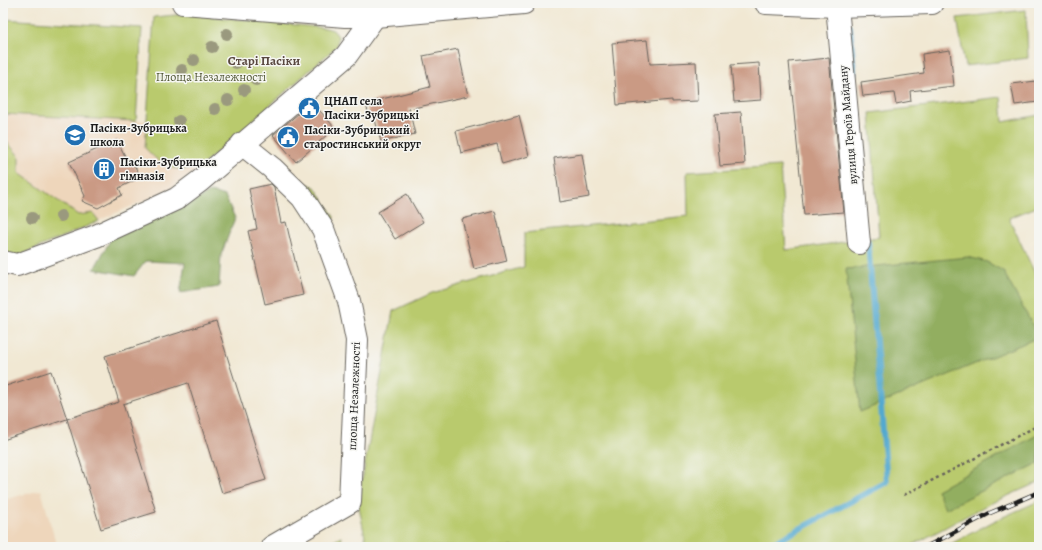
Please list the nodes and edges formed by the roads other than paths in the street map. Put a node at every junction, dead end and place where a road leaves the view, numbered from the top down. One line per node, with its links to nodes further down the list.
1 (183, 3): 6 (street)
2 (524, 3): 6 (street)
3 (766, 3): 5 (street)
4 (932, 3): 5 (street)
5 (837, 6): 8 (street, вулиця Героїв Майдану)
6 (375, 16): 7 (street)
7 (242, 144): 9 (street); 10 (street, площа Незалежності)
8 (859, 243)
9 (3, 262)
10 (272, 547)

